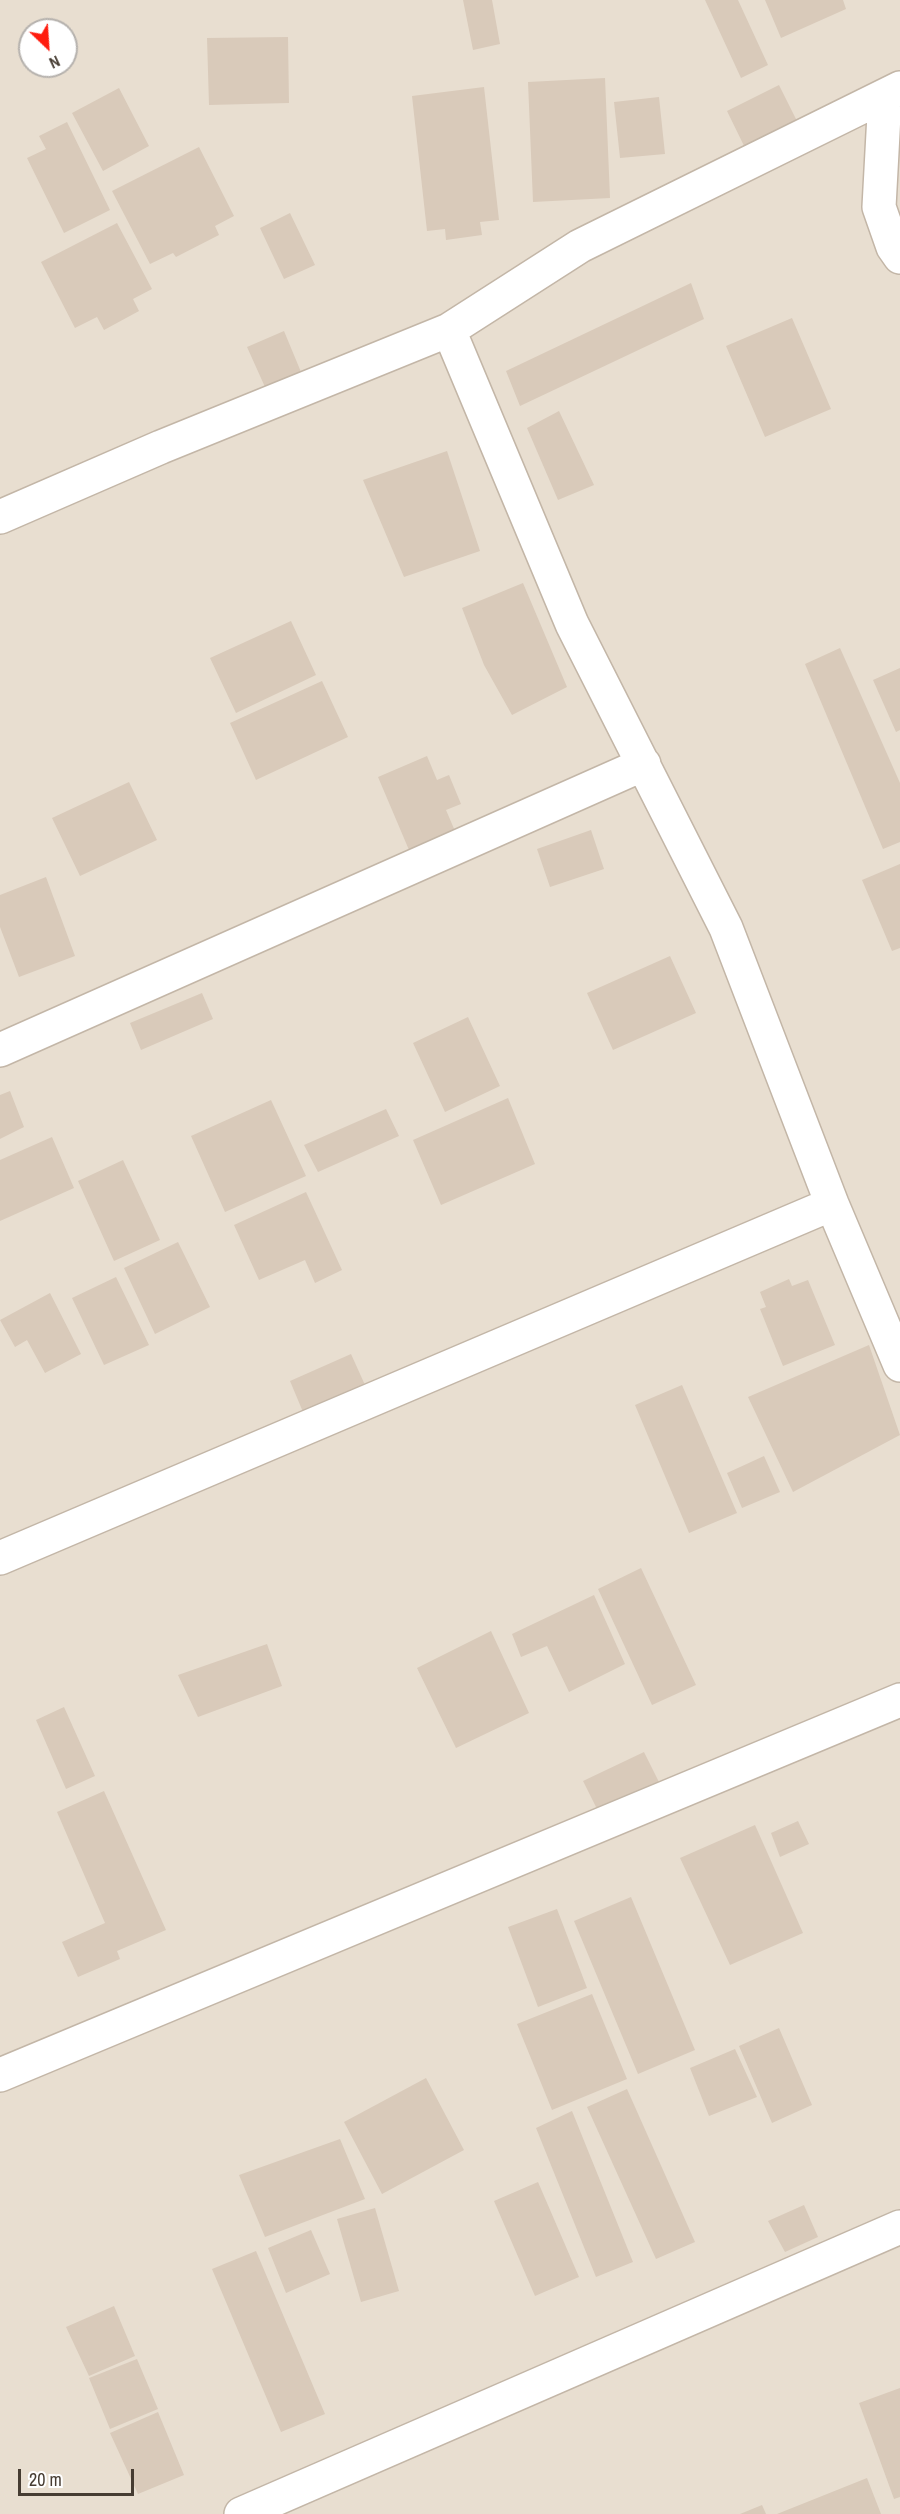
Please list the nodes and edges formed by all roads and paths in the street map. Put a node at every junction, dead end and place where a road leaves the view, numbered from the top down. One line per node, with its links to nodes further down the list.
1 (893, 92): 2 (street); 3 (street)
2 (900, 257)
3 (449, 330): 4 (street); 5 (street)
4 (0, 516)
5 (644, 764): 6 (street); 7 (street)
6 (0, 1050)
7 (832, 1204): 8 (street); 9 (street)
8 (900, 1365)
9 (0, 1558)
10 (900, 1700): 11 (street)
11 (0, 2075)
12 (900, 2227): 13 (street)
13 (241, 2514)

